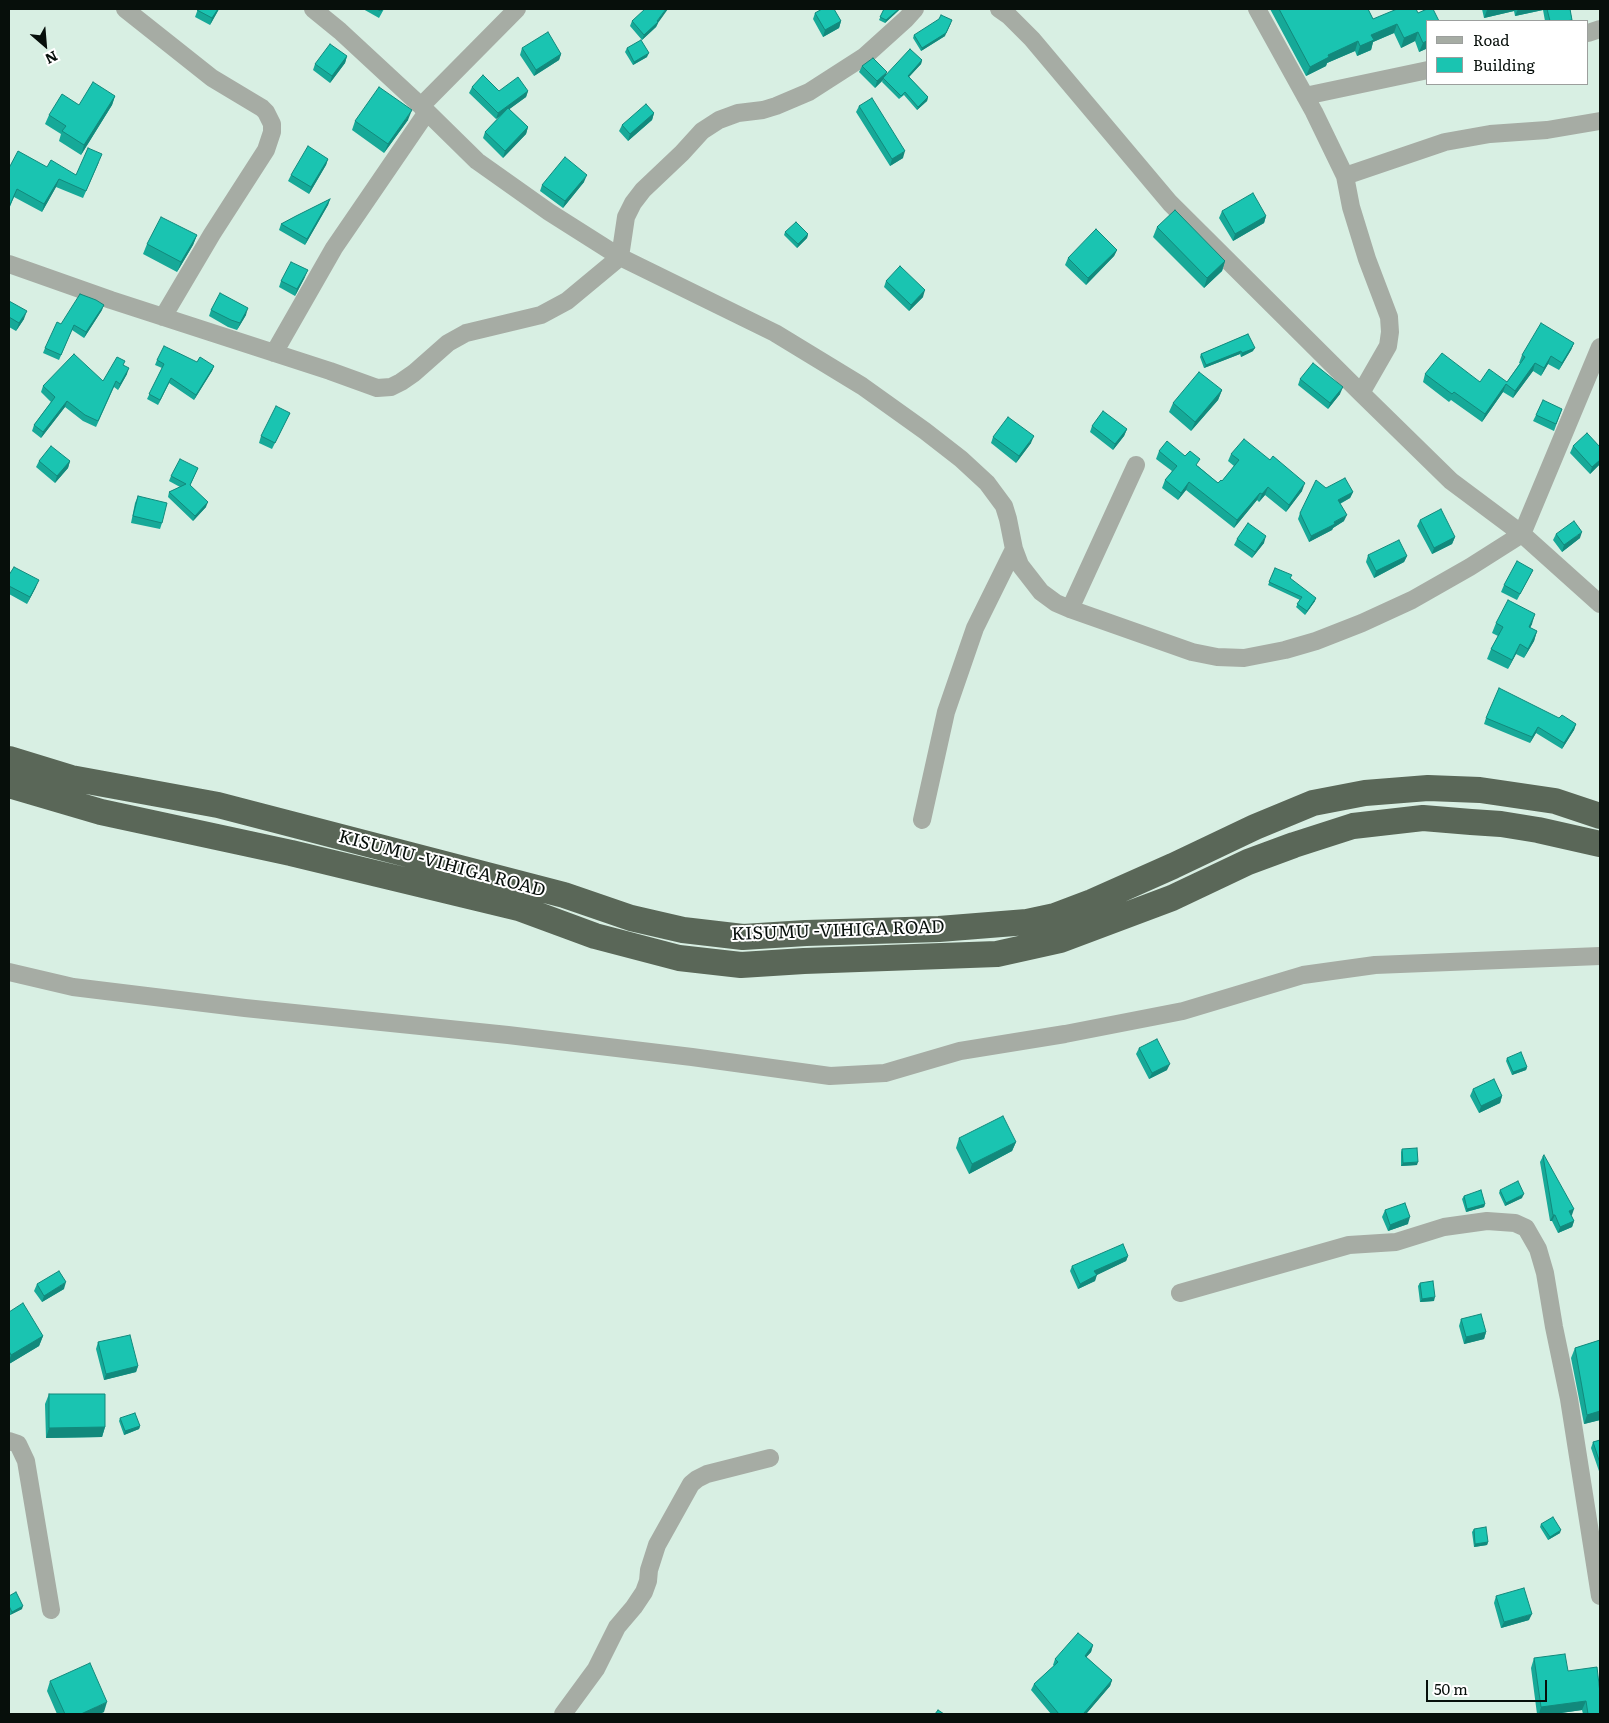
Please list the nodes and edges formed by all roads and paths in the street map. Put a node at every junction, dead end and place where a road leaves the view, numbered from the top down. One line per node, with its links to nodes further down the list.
1 (125, 9): 14 (street)
2 (313, 9): 9 (street)
3 (517, 9): 9 (street)
4 (915, 9): 12 (street)
5 (1257, 9): 8 (street)
6 (1007, 11): 17 (street)
7 (1426, 70): 8 (street)
8 (1305, 96): 11 (street)
9 (424, 109): 12 (street); 16 (street)
10 (1600, 121): 11 (street)
11 (1345, 176): 17 (street)
12 (620, 257): 16 (street); 20 (street)
13 (9, 264): 14 (street)
14 (163, 317): 16 (street)
15 (1600, 347): 19 (street)
16 (274, 353)
17 (1361, 393): 19 (street)
18 (1136, 465): 22 (street)
19 (1522, 534): 21 (street); 22 (street)
20 (1014, 549): 22 (street); 26 (street)
21 (1600, 604)
22 (1070, 609)
23 (9, 759): 25 (highway, KISUMU -VIHIGA ROAD)
24 (9, 785): 27 (highway, KISUMU -VIHIGA ROAD)
25 (1600, 816)
26 (922, 820)
27 (1600, 844)
28 (1600, 956): 29 (street)
29 (9, 972)
30 (1180, 1293): 33 (street)
31 (9, 1441): 35 (street)
32 (770, 1458): 36 (street)
33 (1595, 1518): 34 (street)
34 (1600, 1596)
35 (51, 1610)
36 (564, 1714)

